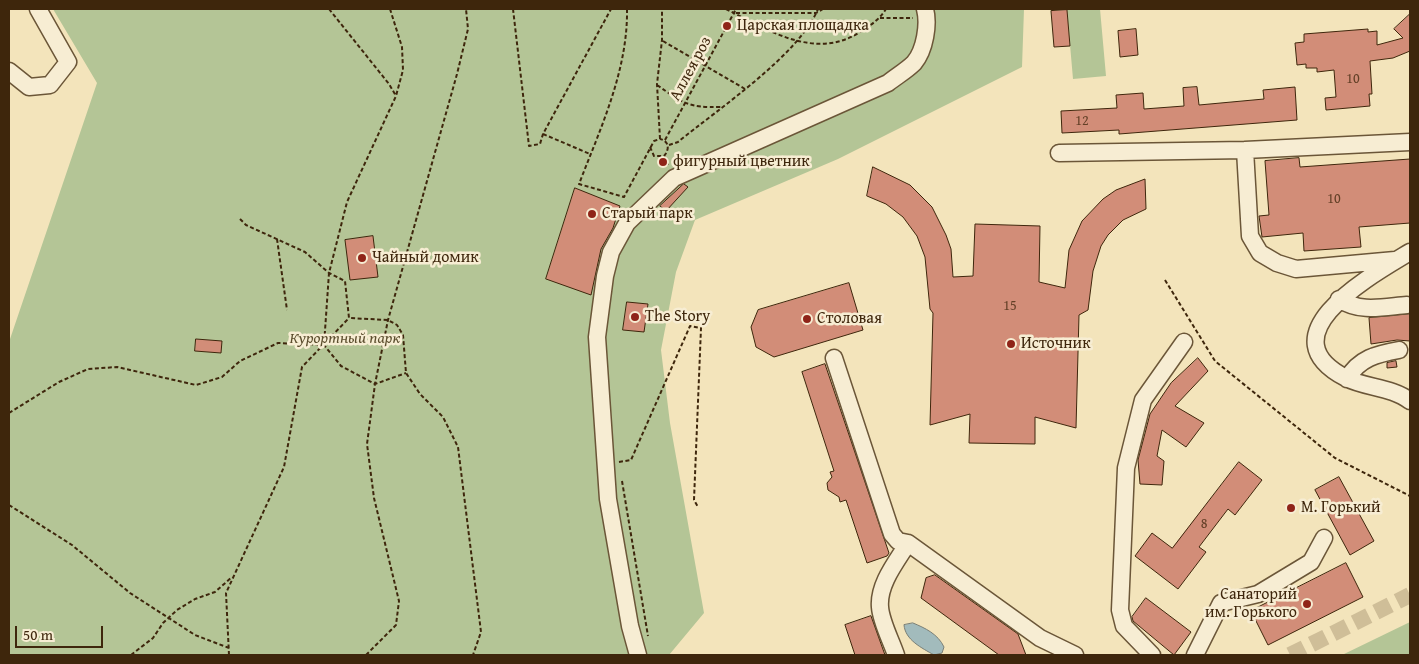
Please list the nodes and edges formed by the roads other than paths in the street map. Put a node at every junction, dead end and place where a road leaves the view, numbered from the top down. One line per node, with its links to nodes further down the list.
1 (38, 9): 3 (lane)
2 (926, 14): 17 (lane)
3 (9, 71)
4 (1410, 142): 5 (lane)
5 (1245, 150): 6 (lane); 7 (lane)
6 (1059, 153)
7 (1404, 256): 8 (lane)
8 (1339, 299): 9 (lane); 13 (lane)
9 (1407, 305)
10 (1184, 342): 20 (lane)
11 (1399, 350): 13 (lane)
12 (834, 358): 16 (lane)
13 (1347, 378): 14 (lane)
14 (1410, 401)
15 (1324, 538): 21 (lane)
16 (908, 543): 18 (lane); 19 (lane)
17 (638, 655)
18 (896, 655)
19 (1074, 655)
20 (1152, 655)
21 (1195, 655)

